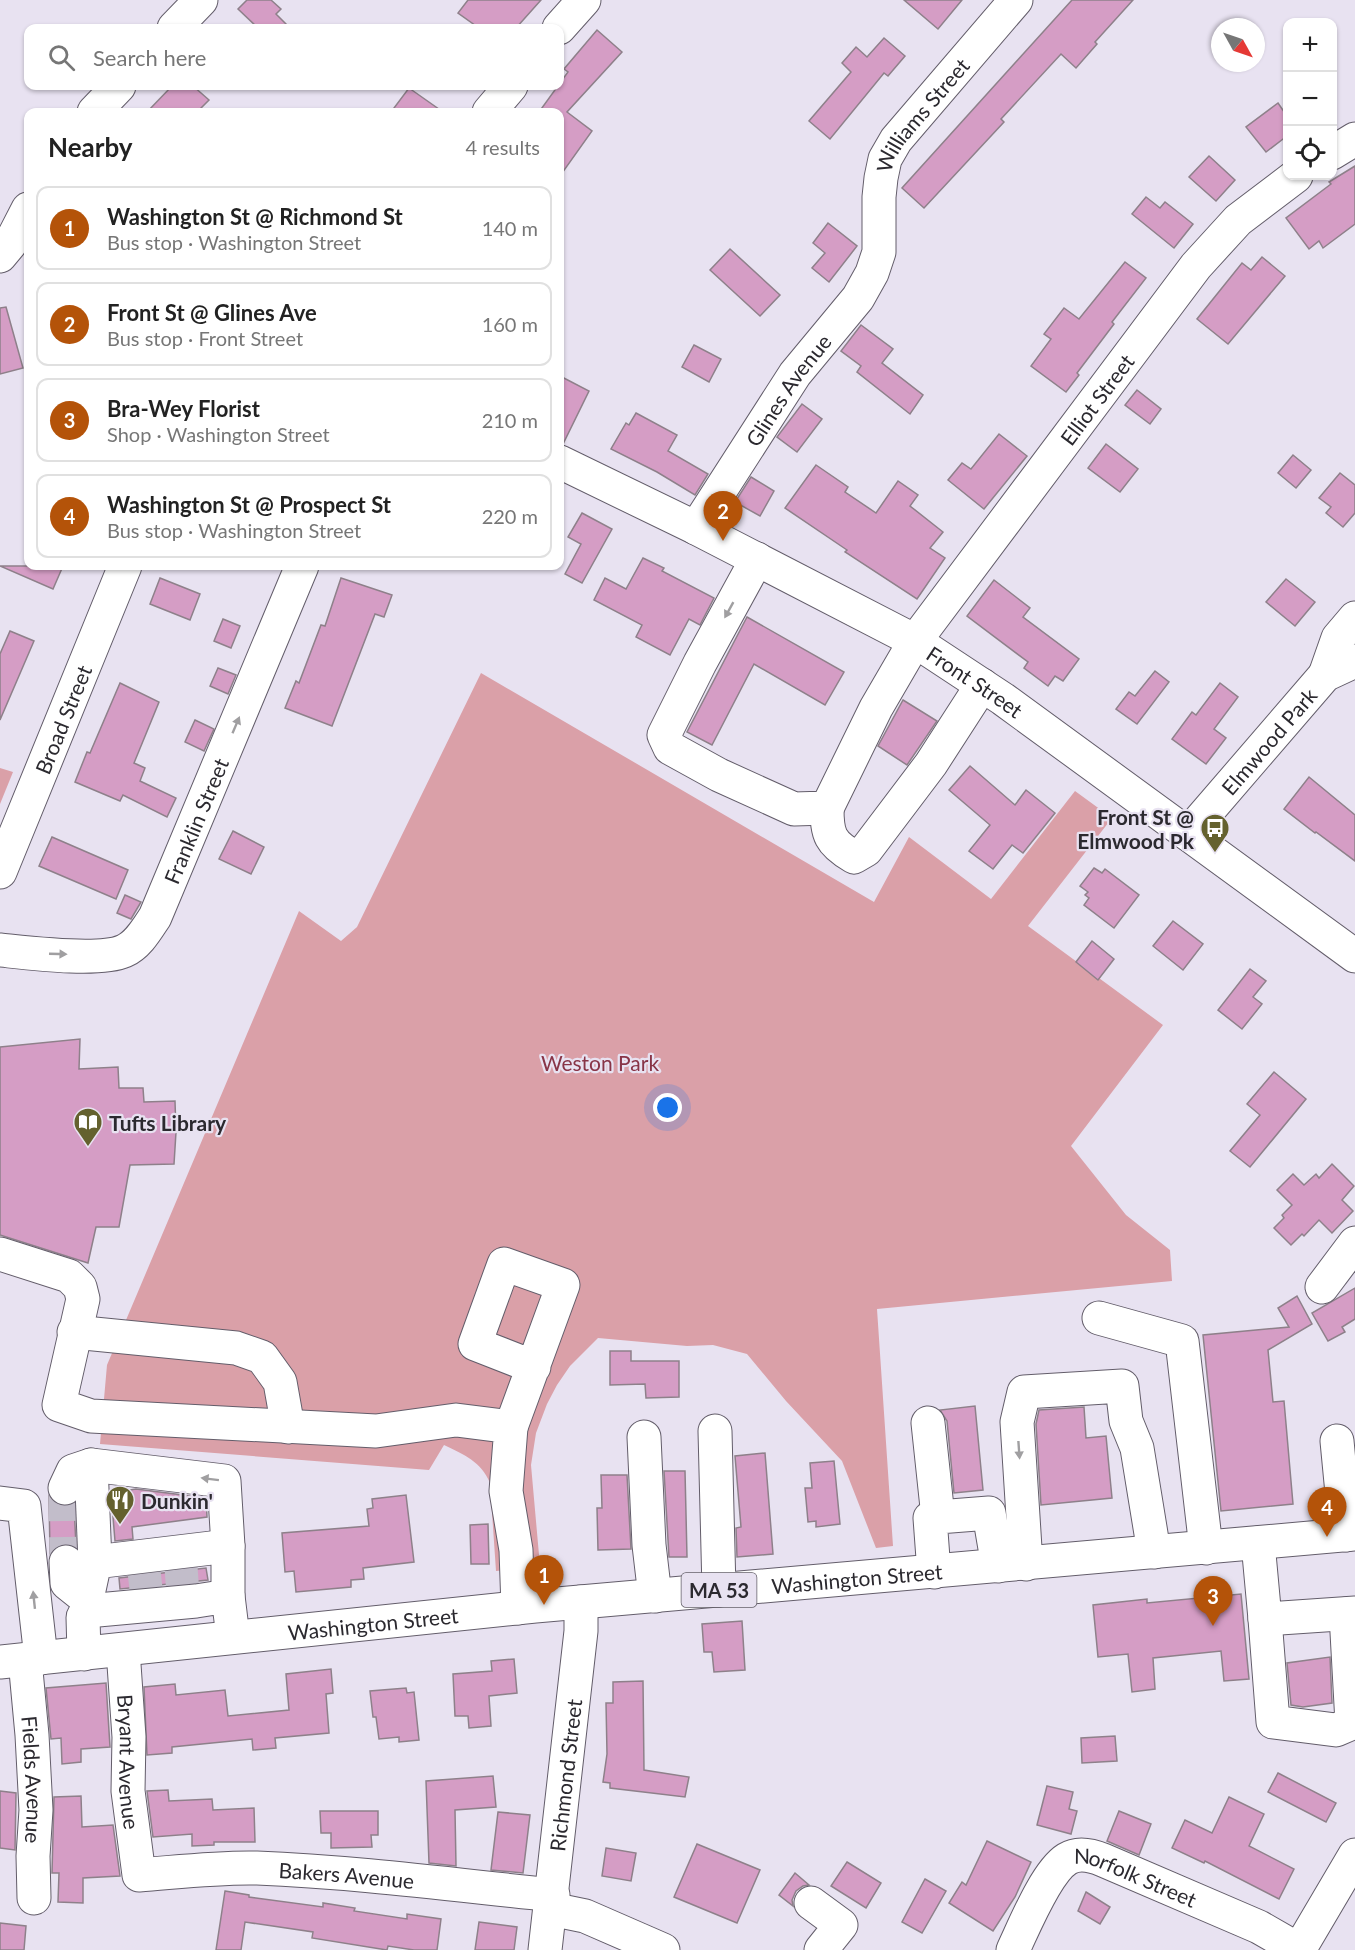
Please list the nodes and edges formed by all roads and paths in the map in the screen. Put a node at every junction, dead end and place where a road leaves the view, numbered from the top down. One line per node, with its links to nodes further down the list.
1 (201, 0): 4 (street)
2 (584, 0): 5 (street)
3 (1016, 0): 15 (street, Williams Street)
4 (178, 24)
5 (563, 24)
6 (115, 90): 8 (street)
7 (508, 90): 9 (street)
8 (98, 108)
9 (492, 108)
10 (1355, 140): 11 (street)
11 (1337, 150)
12 (1291, 180): 22 (street, Elliot Street)
13 (24, 218): 14 (street)
14 (10, 248)
15 (879, 252): 17 (street, Glines Avenue)
16 (564, 464): 17 (street, Front Street)
17 (696, 528): 18 (street, Front Street)
18 (757, 559): 22 (street, Front Street); 26 (street, one-way to 26)
19 (123, 570): 28 (street, Broad Street)
20 (300, 570): 29 (street, Franklin Street, one-way to 20)
21 (1355, 618): 24 (street, Elmwood Park)
22 (915, 641): 25 (street, Front Street); 26 (street, Elliot Street)
23 (1355, 661): 24 (street, Elmwood Park)
24 (1325, 675): 27 (street, Elmwood Park)
25 (982, 686): 26 (street); 27 (street, Front Street)
26 (827, 808)
27 (1188, 834): 30 (street, Front Street)
28 (0, 872)
29 (0, 950)
30 (1355, 956)
31 (1355, 1243): 33 (street)
32 (0, 1254): 35 (street)
33 (1322, 1287)
34 (1099, 1318): 50 (street)
35 (74, 1332): 38 (street); 38 (street)
36 (534, 1367): 39 (street)
37 (928, 1423): 46 (street)
38 (288, 1427): 39 (street)
39 (511, 1427): 62 (street)
40 (715, 1431): 57 (street)
41 (645, 1437): 59 (street)
42 (1337, 1441): 47 (street)
43 (91, 1465): 44 (street); 49 (street, one-way to 43); 52 (street)
44 (65, 1488)
45 (1, 1502): 68 (street, Fields Avenue, one-way to 45)
46 (938, 1517): 53 (street); 54 (street)
47 (1351, 1535): 48 (street, Washington Street / MA 53)
48 (1258, 1543): 50 (street, Washington Street / MA 53); 64 (street)
49 (228, 1546): 55 (street); 58 (street)
50 (1206, 1548): 51 (street, Washington Street / MA 53)
51 (1154, 1552): 53 (street, Washington Street / MA 53); 53 (street, one-way to 53)
52 (81, 1562): 56 (street); 61 (street)
53 (1012, 1565): 54 (street, Washington Street / MA 53)
54 (934, 1572): 57 (street, Washington Street / MA 53)
55 (182, 1579): 56 (street); 56 (street); 58 (street)
56 (145, 1583): 61 (street)
57 (719, 1590): 59 (street, Washington Street / MA 53)
58 (228, 1596): 65 (street)
59 (655, 1596): 60 (street, Washington Street / MA 53)
60 (581, 1602): 62 (street, Washington Street / MA 53); 72 (street, Richmond Street)
61 (87, 1605): 67 (street)
62 (518, 1608): 65 (street, Washington Street / MA 53)
63 (1351, 1614): 64 (street); 64 (street)
64 (1265, 1619)
65 (232, 1637): 66 (street, Washington Street / MA 53)
66 (123, 1650): 67 (street, Washington Street / MA 53); 70 (street, Bryant Avenue)
67 (84, 1654): 68 (street, Washington Street / MA 53)
68 (22, 1660): 71 (street, Fields Avenue)
69 (1355, 1855): 78 (street)
70 (139, 1875): 72 (street, Bakers Avenue)
71 (34, 1898)
72 (552, 1902): 74 (street, Richmond Street); 75 (street, Bakers Avenue)
73 (811, 1903): 76 (street)
74 (545, 1950)
75 (663, 1950)
76 (821, 1950)
77 (1013, 1950): 78 (street, Norfolk Street)
78 (1299, 1950)

